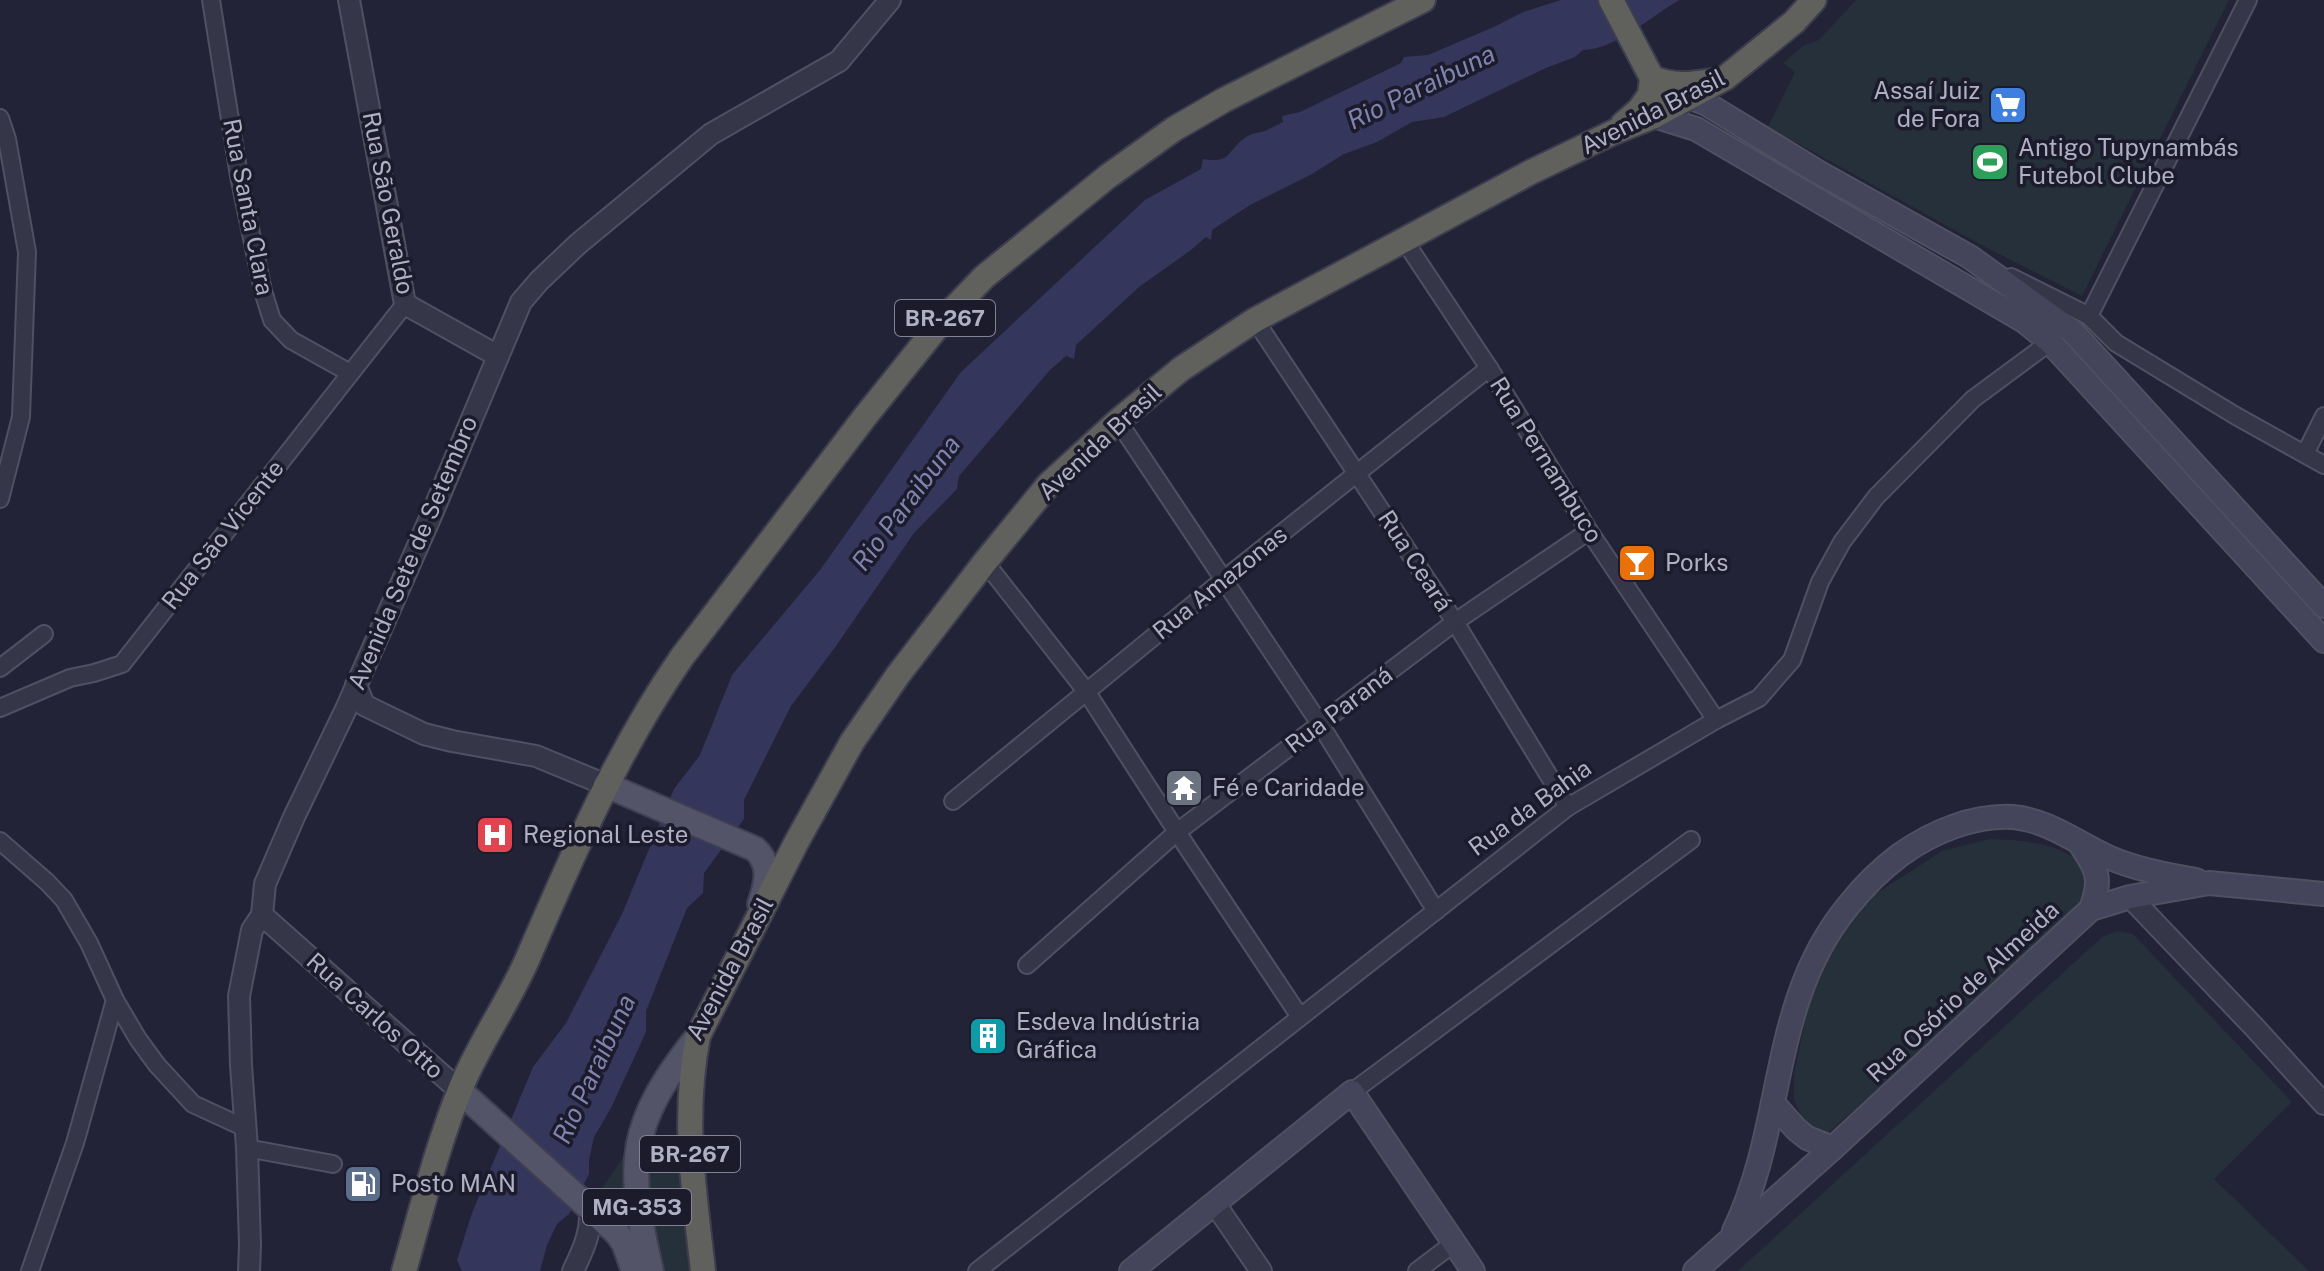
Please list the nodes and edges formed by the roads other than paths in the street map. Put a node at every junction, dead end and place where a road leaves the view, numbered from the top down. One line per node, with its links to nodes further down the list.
1 (211, 0): 23 (street, Rua Santa Clara)
2 (349, 0): 17 (street, Rua São Geraldo)
3 (890, 0): 21 (street, Avenida Sete de Setembro)
4 (1423, 0): 43 (highway, BR-267)
5 (1611, 0): 8 (highway)
6 (1814, 0): 9 (highway, Avenida Brasil / BR-267)
7 (2248, 0): 19 (street)
8 (1648, 70): 9 (highway, BR-267); 10 (main road); 13 (highway)
9 (1725, 78): 10 (highway, Avenida Brasil / BR-267)
10 (1689, 98): 11 (highway, Avenida Brasil / BR-267); 14 (main road)
11 (1654, 116): 13 (highway, Avenida Brasil / BR-267); 15 (main road)
12 (0, 118): 29 (street)
13 (1614, 132): 16 (highway, Avenida Brasil / BR-267)
14 (1818, 172): 15 (main road); 19 (main road)
15 (1806, 194): 20 (main road)
16 (1404, 240): 18 (highway, Avenida Brasil / BR-267); 22 (street, Rua Pernambuco)
17 (405, 304): 21 (street, Rua São Geraldo); 23 (street, Rua São Vicente)
18 (1255, 320): 25 (highway, Avenida Brasil / BR-267); 28 (street, Rua Ceará)
19 (2080, 324): 26 (street); 33 (main road)
20 (2050, 342): 36 (main road); 41 (street, Rua da Bahia)
21 (498, 356): 39 (street, Avenida Sete de Setembro)
22 (1489, 368): 28 (street, Rua Amazonas); 30 (street, Rua Pernambuco)
23 (350, 373): 40 (street, Rua São Vicente)
24 (2324, 416): 26 (street)
25 (1118, 421): 31 (highway, Avenida Brasil / BR-267); 32 (street)
26 (2305, 454): 27 (street)
27 (2324, 465)
28 (1357, 473): 32 (street, Rua Amazonas); 34 (street, Rua Ceará)
29 (0, 499)
30 (1589, 531): 34 (street, Rua Paraná); 41 (street, Rua Pernambuco)
31 (985, 562): 38 (street); 57 (highway, Avenida Brasil / BR-267)
32 (1223, 580): 38 (street, Rua Amazonas); 42 (street)
33 (2324, 606)
34 (1455, 622): 42 (street, Rua Paraná); 45 (street, Rua Ceará)
35 (44, 634): 37 (street)
36 (2324, 641)
37 (0, 668)
38 (1086, 691): 44 (street, Rua Amazonas); 46 (street)
39 (355, 700): 43 (street); 54 (street, Avenida Sete de Setembro)
40 (0, 708)
41 (1716, 720): 45 (street, Rua da Bahia)
42 (1320, 724): 46 (street, Rua Paraná); 53 (street)
43 (606, 785): 57 (main road, BR-267); 62 (highway, BR-267)
44 (953, 801)
45 (1568, 807): 53 (street, Rua da Bahia)
46 (1177, 832): 58 (street, Rua Paraná); 60 (street)
47 (1691, 840): 63 (street)
48 (0, 841): 59 (street)
49 (2083, 848): 50 (main road); 52 (main road); 55 (main road); 64 (main road)
50 (2209, 883): 51 (main road, Rua Osório de Almeida); 52 (main road, Rua Osório de Almeida)
51 (2324, 894)
52 (2130, 897): 55 (main road, Rua Osório de Almeida); 56 (street)
53 (1436, 911): 60 (street, Rua da Bahia)
54 (262, 915): 62 (street, Rua Carlos Otto); 66 (street, Avenida Sete de Setembro)
55 (2083, 916): 56 (street); 67 (main road, Rua Osório de Almeida)
56 (2156, 923): 65 (street)
57 (750, 932): 61 (highway, Avenida Brasil / BR-267)
58 (1027, 965)
59 (115, 1000): 66 (street); 73 (street)
60 (1300, 1017): 80 (street, Rua da Bahia)
61 (698, 1036): 78 (main road, Avenida Brasil / MG-353); 79 (highway, BR-267)
62 (460, 1091): 69 (main road, Rua Carlos Otto); 75 (highway, BR-267)
63 (1352, 1092): 70 (main road); 72 (main road)
64 (1773, 1103): 67 (main road); 71 (main road)
65 (2324, 1104)
66 (246, 1138): 68 (street); 74 (street, Avenida Sete de Setembro)
67 (1833, 1148): 71 (main road, Rua Osório de Almeida)
68 (333, 1164)
69 (585, 1203): 76 (street); 77 (main road, Rua Carlos Otto)
70 (1215, 1204): 81 (main road); 82 (street)
71 (1729, 1240): 85 (main road, Rua Osório de Almeida)
72 (1454, 1243): 83 (street); 84 (main road)
73 (30, 1271)
74 (249, 1271)
75 (404, 1271)
76 (573, 1271)
77 (634, 1271)
78 (651, 1271)
79 (703, 1271)
80 (977, 1271)
81 (1131, 1271)
82 (1261, 1271)
83 (1417, 1271)
84 (1473, 1271)
85 (1695, 1271)

